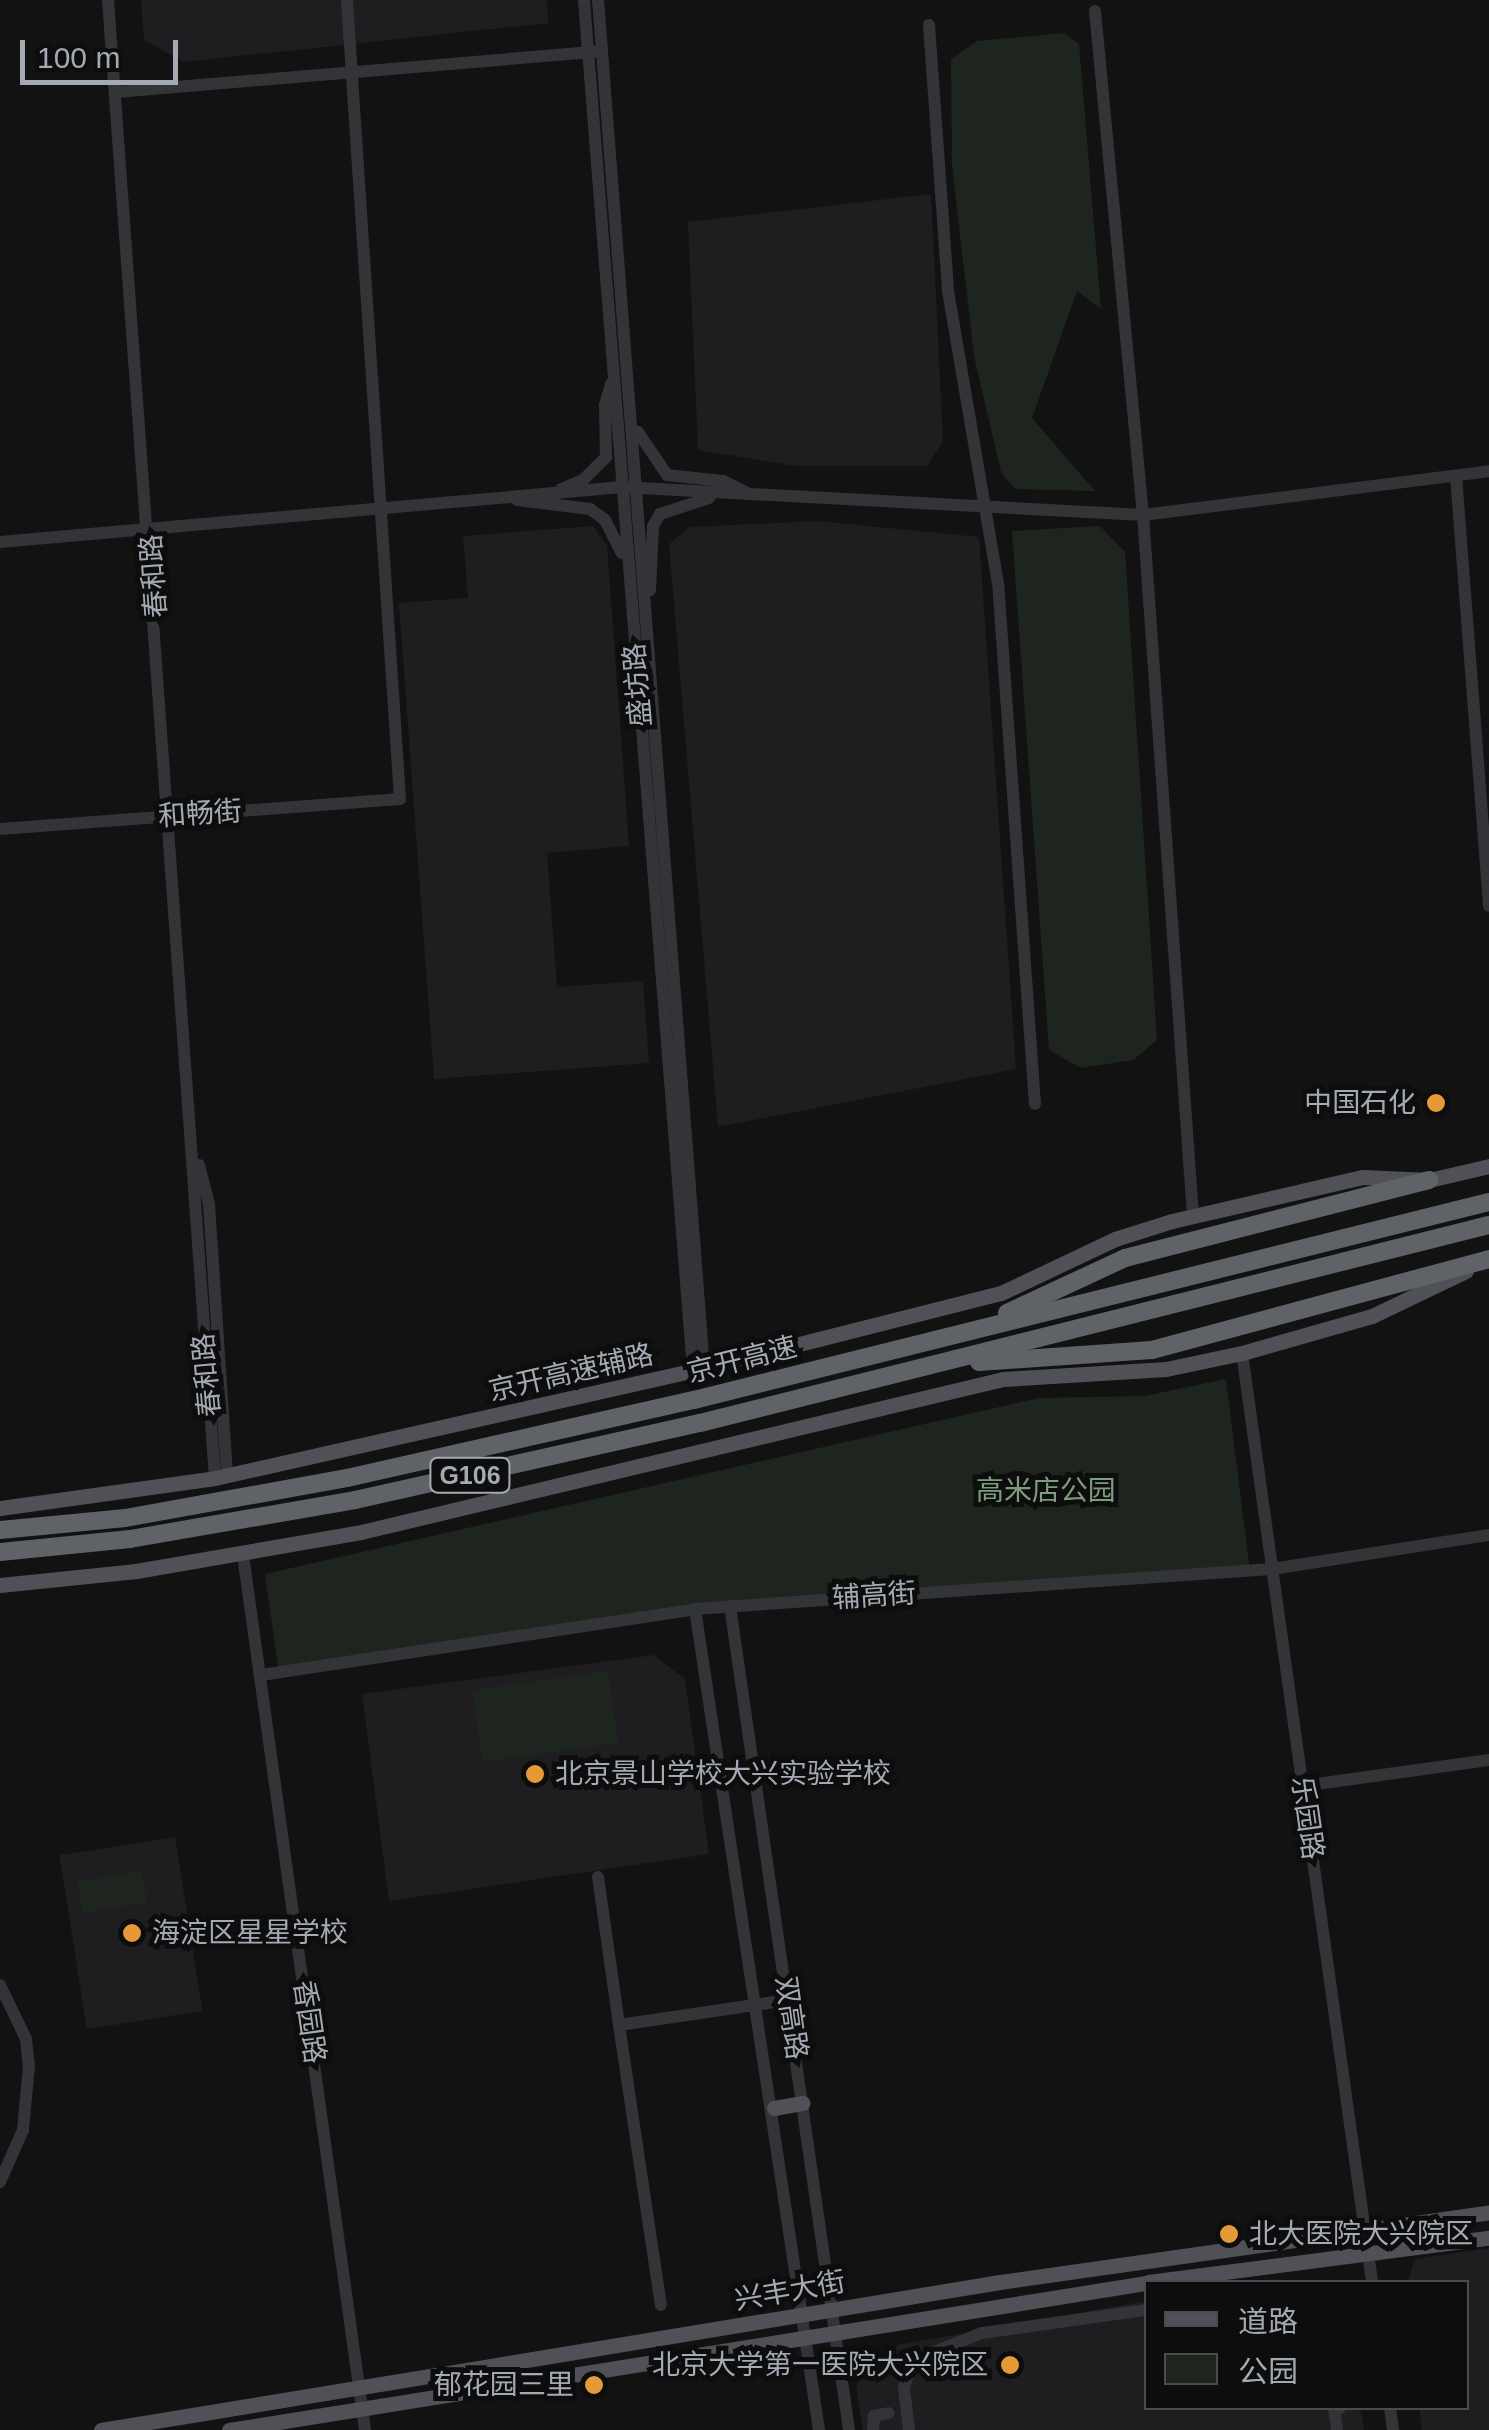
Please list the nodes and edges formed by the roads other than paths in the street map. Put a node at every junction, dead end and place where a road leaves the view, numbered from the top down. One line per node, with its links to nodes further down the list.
1 (108, 0): 9 (street, 春和路)
2 (347, 0): 8 (street)
3 (584, 0): 7 (street, 盛坊路)
4 (598, 0): 7 (street, 盛坊路)
5 (1095, 11): 22 (street)
6 (928, 24): 21 (street)
7 (595, 52): 8 (street); 10 (street, 盛坊路); 11 (street, 盛坊路)
8 (352, 72): 9 (street); 20 (street)
9 (116, 92): 23 (street, 春和路)
10 (614, 377): 14 (street, 盛坊路); 17 (street)
11 (631, 409): 15 (street, 盛坊路); 18 (street)
12 (1489, 470): 13 (street)
13 (1456, 476): 22 (street); 29 (street)
14 (622, 488): 15 (street); 17 (street); 25 (street, 盛坊路)
15 (637, 488): 16 (street); 26 (street, 盛坊路)
16 (726, 494): 18 (street); 26 (street)
17 (544, 495): 19 (street)
18 (753, 496): 21 (street)
19 (510, 498): 20 (street); 25 (street)
20 (381, 510): 23 (street); 27 (street, 和畅街)
21 (989, 510): 22 (street); 30 (street)
22 (1143, 515): 34 (street)
23 (150, 530): 24 (street); 27 (street, 春和路)
24 (0, 542)
25 (629, 576): 40 (street, 盛坊路)
26 (646, 612): 40 (street, 盛坊路)
27 (172, 815): 28 (street, 和畅街); 41 (street, 春和路)
28 (0, 829)
29 (1489, 906)
30 (1035, 1104)
31 (1489, 1166): 32 (main road, 京开高速辅路)
32 (1429, 1180): 34 (main road, 京开高速辅路); 37 (highway)
33 (1489, 1202): 37 (highway, 京开高速 / G106)
34 (1193, 1216): 40 (main road, 京开高速辅路)
35 (1489, 1225): 39 (highway, 京开高速 / G106)
36 (1489, 1259): 38 (main road); 39 (highway)
37 (928, 1343): 43 (highway, 京开高速 / G106)
38 (1242, 1354): 46 (main road); 47 (street, 乐园路)
39 (934, 1364): 45 (highway, 京开高速 / G106)
40 (698, 1369): 41 (main road, 京开高速辅路)
41 (221, 1476): 42 (main road, 京开高速辅路)
42 (0, 1508)
43 (0, 1530)
44 (1489, 1536): 47 (street, 辅高街)
45 (0, 1552)
46 (242, 1554): 48 (main road); 51 (street, 香园路)
47 (1272, 1569): 49 (street, 辅高街); 53 (street, 乐园路)
48 (0, 1585)
49 (730, 1606): 50 (street, 辅高街); 56 (street, 双高路)
50 (695, 1610): 51 (street, 辅高街); 57 (street, 双高路)
51 (261, 1675): 77 (street, 香园路)
52 (1489, 1760): 53 (street)
53 (1302, 1786): 63 (street, 乐园路)
54 (598, 1877): 58 (street)
55 (0, 1985): 61 (street)
56 (788, 2000): 57 (street); 59 (street, 双高路)
57 (760, 2006): 58 (street); 60 (street, 双高路)
58 (619, 2025): 69 (street)
59 (803, 2103): 60 (main road); 70 (street, 双高路)
60 (774, 2108): 72 (street, 双高路)
61 (0, 2182)
62 (1489, 2212): 63 (main road, 兴丰大街)
63 (1365, 2230): 65 (street, 乐园路); 70 (main road, 兴丰大街)
64 (1489, 2238): 65 (main road, 兴丰大街)
65 (1368, 2254): 66 (main road, 兴丰大街); 67 (street, 乐园路)
66 (1170, 2280)
67 (1372, 2280)
68 (1144, 2283): 73 (main road, 兴丰大街)
69 (661, 2305)
70 (832, 2309): 72 (main road, 兴丰大街); 73 (street, 双高路)
71 (1144, 2310): 86 (street)
72 (803, 2314): 74 (street, 双高路); 75 (main road, 兴丰大街)
73 (835, 2329): 74 (main road, 兴丰大街); 84 (street, 双高路)
74 (806, 2334): 76 (main road, 兴丰大街); 83 (street, 双高路)
75 (569, 2354): 76 (street); 77 (main road, 兴丰大街)
76 (573, 2378): 78 (main road, 兴丰大街)
77 (359, 2391): 78 (street, 香园路); 80 (main road, 兴丰大街)
78 (362, 2411): 81 (main road, 兴丰大街); 82 (street, 香园路)
79 (889, 2413): 85 (street)
80 (101, 2430)
81 (229, 2430)
82 (365, 2430)
83 (819, 2430)
84 (849, 2430)
85 (873, 2430)
86 (909, 2430)

